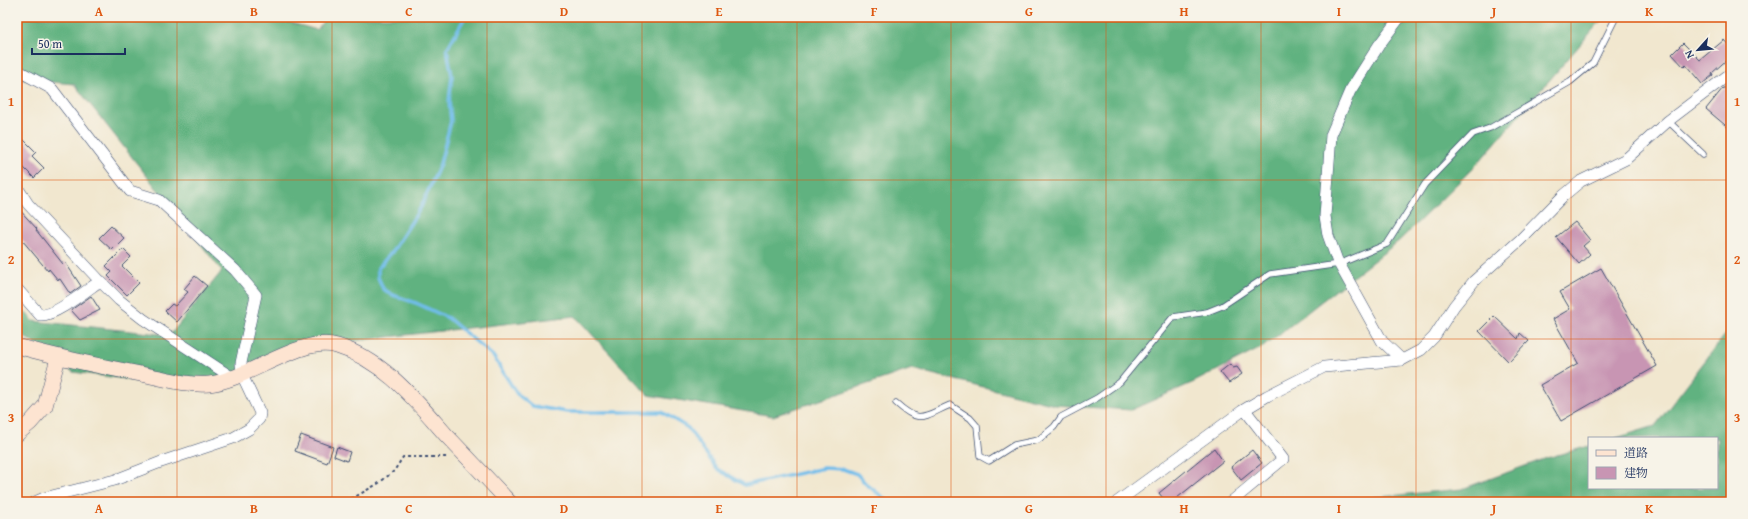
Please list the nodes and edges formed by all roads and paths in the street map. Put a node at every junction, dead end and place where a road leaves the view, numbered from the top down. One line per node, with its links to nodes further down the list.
1 (1400, 17): 8 (street)
2 (1616, 17): 8 (lane)
3 (17, 70): 14 (street)
4 (1731, 73): 5 (street)
5 (1668, 121): 6 (lane); 13 (street)
6 (1703, 154)
7 (17, 187): 9 (street)
8 (1339, 264): 13 (street); 15 (lane)
9 (100, 281): 10 (street); 14 (street)
10 (17, 289)
11 (17, 346): 12 (street)
12 (58, 358): 14 (street); 17 (street)
13 (1402, 360): 16 (street)
14 (238, 377): 18 (street); 19 (street)
15 (896, 403)
16 (1245, 410): 22 (street); 23 (street)
17 (17, 434)
18 (466, 457): 20 (path); 21 (street)
19 (35, 502)
20 (346, 502)
21 (509, 502)
22 (1117, 502)
23 (1231, 502)

